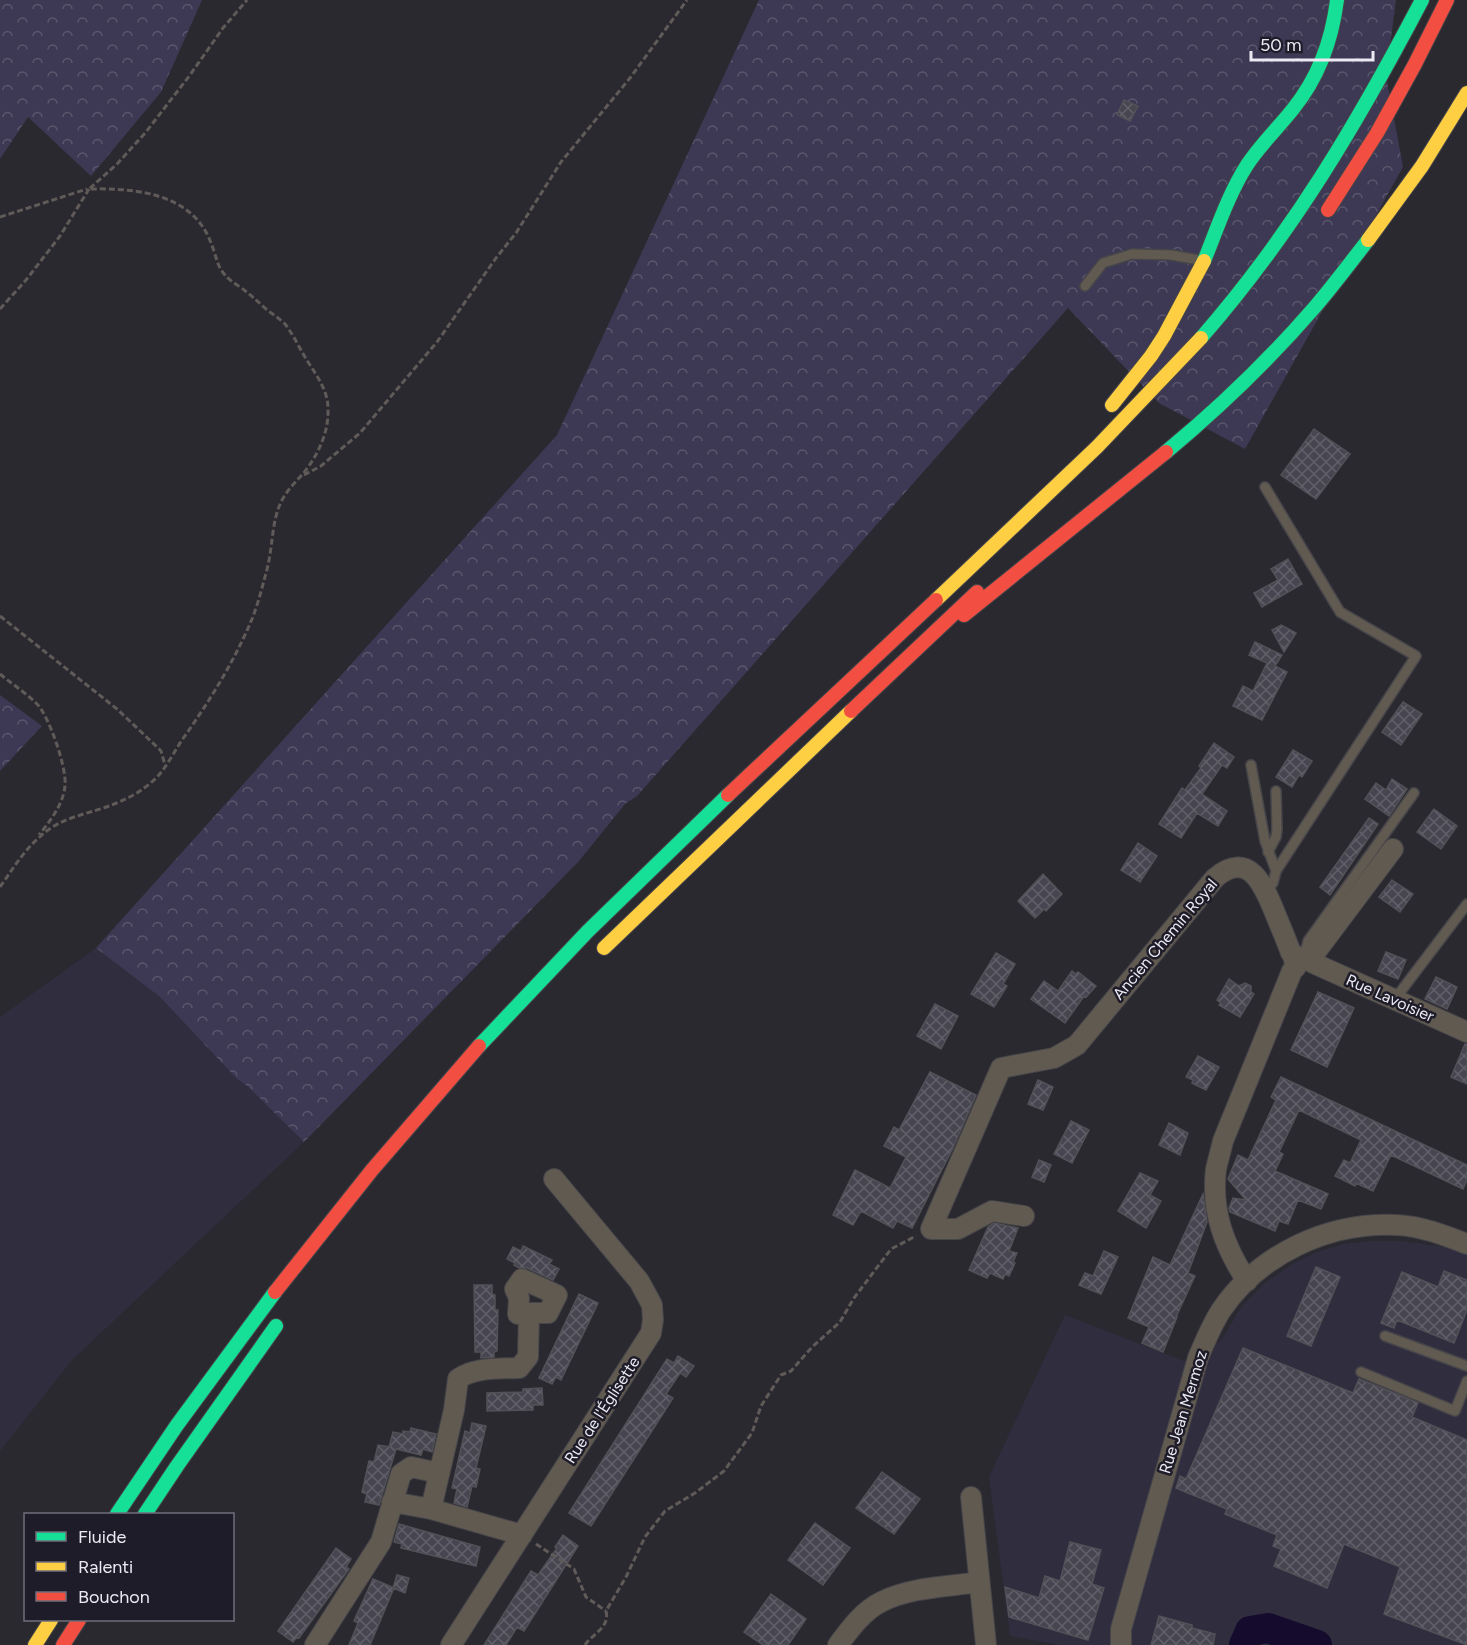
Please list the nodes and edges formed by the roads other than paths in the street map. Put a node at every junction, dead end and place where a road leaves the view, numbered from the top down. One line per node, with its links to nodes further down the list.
1 (1337, 0): 6 (main road)
2 (1422, 0): 12 (main road)
3 (1447, 0): 5 (main road)
4 (1467, 93): 13 (main road)
5 (1321, 219)
6 (1204, 261): 7 (lane); 8 (main road)
7 (1085, 286)
8 (1106, 412)
9 (1265, 487): 19 (lane)
10 (1034, 488): 12 (main road)
11 (1020, 552): 13 (main road)
12 (872, 659): 40 (main road)
13 (890, 675): 23 (main road)
14 (1251, 765): 18 (lane)
15 (1276, 791): 18 (lane)
16 (1414, 793): 22 (lane)
17 (1393, 849): 22 (street)
18 (1268, 852): 19 (lane)
19 (1276, 872): 20 (lane)
20 (1266, 889): 22 (street, Ancien Chemin Royal); 27 (street, Ancien Chemin Royal)
21 (1467, 903): 24 (lane)
22 (1305, 958): 24 (street, Rue Lavoisier); 29 (street)
23 (592, 959)
24 (1395, 999): 25 (street, Rue Lavoisier)
25 (1467, 1032)
26 (554, 1179): 42 (street, Rue de l'Églisette)
27 (1024, 1216)
28 (1467, 1244): 29 (street, Rue Jean Mermoz)
29 (1247, 1281): 52 (street, Rue Jean Mermoz)
30 (529, 1313): 36 (street)
31 (284, 1316): 41 (main road)
32 (1385, 1336): 33 (lane)
33 (1467, 1366)
34 (1361, 1372): 35 (lane)
35 (1467, 1381)
36 (439, 1473): 38 (street); 39 (street)
37 (971, 1497): 43 (street)
38 (392, 1502): 39 (street); 48 (street)
39 (431, 1509): 42 (street)
40 (118, 1513)
41 (146, 1513)
42 (522, 1534): 49 (street, Rue de l'Églisette)
43 (979, 1582): 50 (street); 51 (street)
44 (50, 1621): 46 (main road)
45 (78, 1621): 47 (main road)
46 (35, 1645)
47 (63, 1645)
48 (315, 1645)
49 (452, 1645)
50 (838, 1645)
51 (987, 1645)
52 (1121, 1645)

